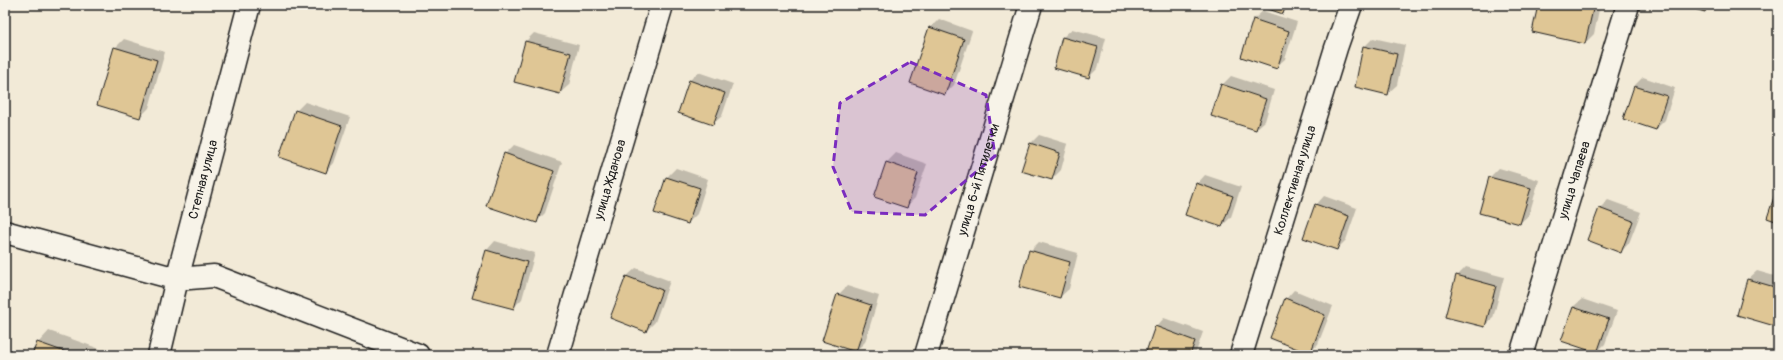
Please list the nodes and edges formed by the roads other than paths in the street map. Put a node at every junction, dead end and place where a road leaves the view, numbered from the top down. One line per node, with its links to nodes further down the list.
1 (250, 5): 7 (street, Степная улица)
2 (662, 5): 10 (street, улица Жданова)
3 (1031, 5): 11 (street, улица 6-й Пятилетки)
4 (1351, 5): 12 (street, Коллективная улица)
5 (1628, 5): 13 (street, улица Чапаева)
6 (5, 232): 7 (street)
7 (177, 279): 8 (street, Степная улица); 9 (street)
8 (159, 355)
9 (418, 355)
10 (558, 355)
11 (926, 355)
12 (1241, 355)
13 (1521, 355)

